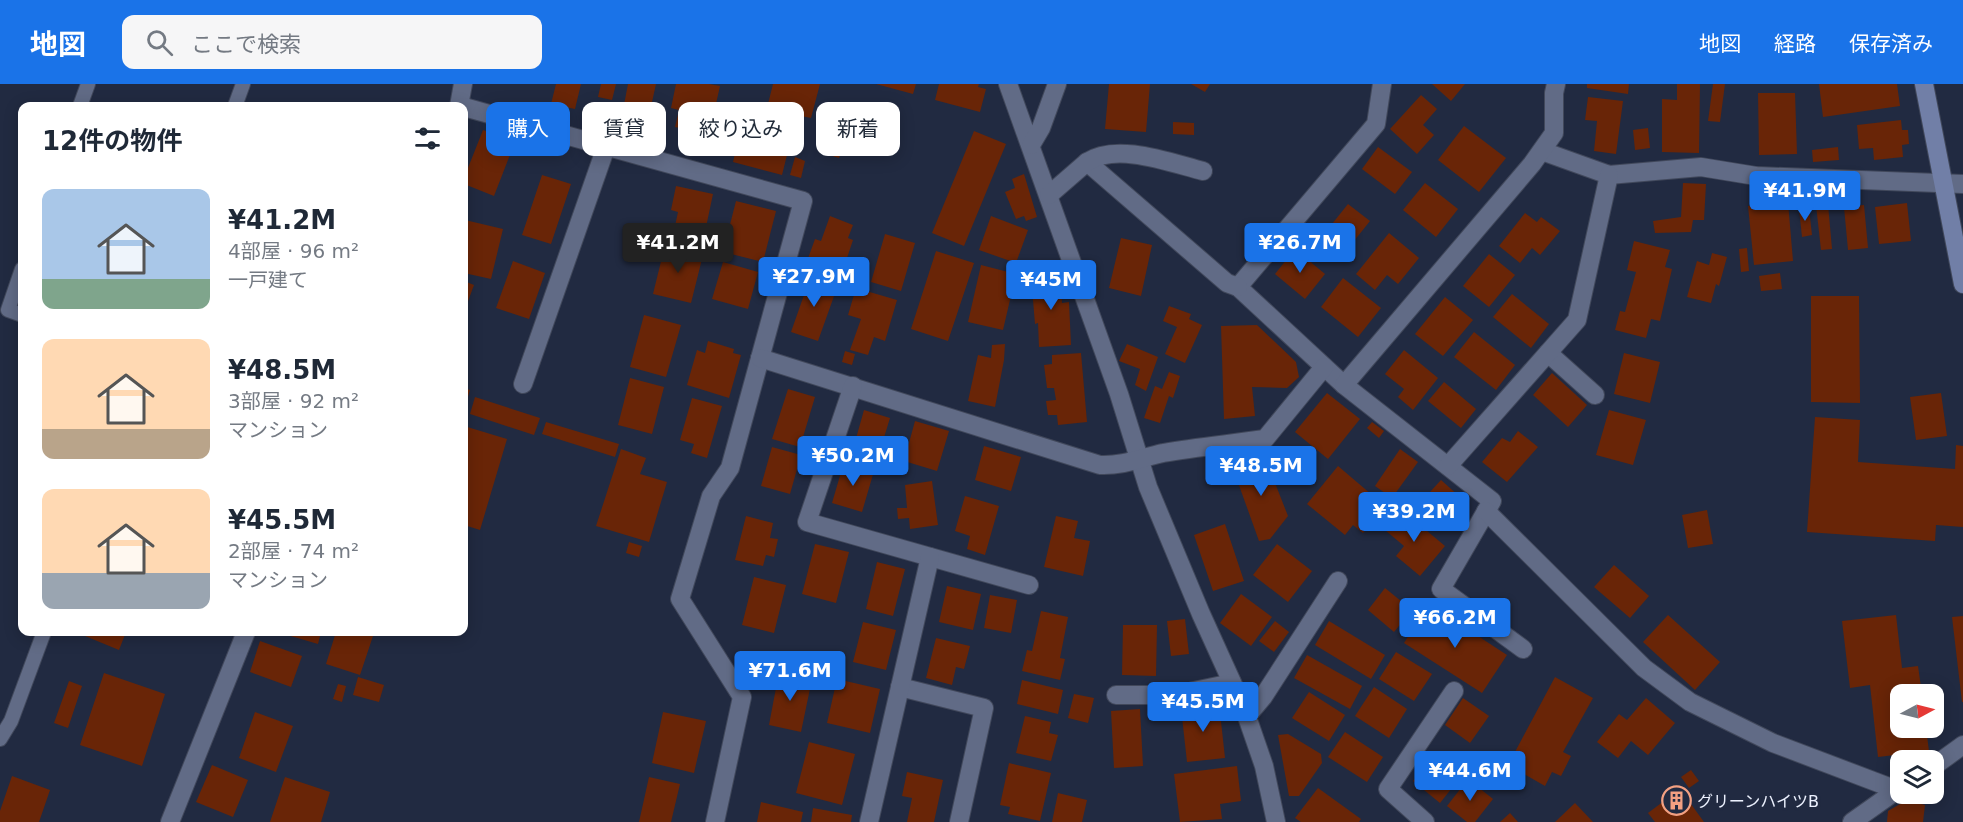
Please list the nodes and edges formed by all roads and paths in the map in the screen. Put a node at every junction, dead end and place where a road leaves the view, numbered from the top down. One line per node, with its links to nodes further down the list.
1 (88, 84): 9 (lane)
2 (243, 84): 10 (lane)
3 (463, 84): 11 (street)
4 (1008, 84): 14 (street)
5 (1057, 84): 14 (street)
6 (1382, 84): 26 (street)
7 (1924, 84): 22 (street)
8 (1551, 87): 15 (street)
9 (81, 102)
10 (236, 102)
11 (461, 102)
12 (468, 108): 13 (street)
13 (582, 140)
14 (1031, 145): 23 (street)
15 (1542, 151): 20 (street); 32 (street)
16 (603, 156): 31 (street)
17 (639, 156): 29 (street)
18 (1087, 162): 19 (street); 23 (street); 26 (street)
19 (1203, 171)
20 (1609, 175): 22 (street); 28 (street)
21 (1963, 184): 22 (street)
22 (1943, 185): 25 (street)
23 (1049, 195): 35 (street)
24 (18, 280): 27 (lane)
25 (1963, 284)
26 (1238, 287): 30 (street)
27 (18, 314)
28 (1548, 353): 34 (street); 36 (street)
29 (760, 358): 33 (street); 56 (street)
30 (1324, 367): 32 (street); 35 (street)
31 (523, 384)
32 (1344, 385): 36 (street)
33 (853, 386): 35 (street); 38 (street)
34 (1594, 394)
35 (1140, 461): 44 (street)
36 (1448, 466): 37 (street)
37 (1486, 511): 43 (street); 53 (street)
38 (930, 557): 40 (street); 45 (street)
39 (1338, 581): 48 (street)
40 (1029, 585)
41 (42, 636): 49 (lane)
42 (244, 636): 55 (street)
43 (1523, 649)
44 (1232, 683): 47 (street); 48 (street)
45 (900, 687): 57 (street); 58 (street)
46 (1454, 692): 60 (street)
47 (1116, 695)
48 (1247, 716): 59 (street)
49 (5, 719): 50 (lane)
50 (0, 739)
51 (1963, 746): 52 (street)
52 (1944, 759)
53 (1890, 786)
54 (1890, 795): 61 (street)
55 (170, 822)
56 (715, 822)
57 (869, 822)
58 (959, 822)
59 (1276, 822)
60 (1425, 822)
61 (1852, 822)

